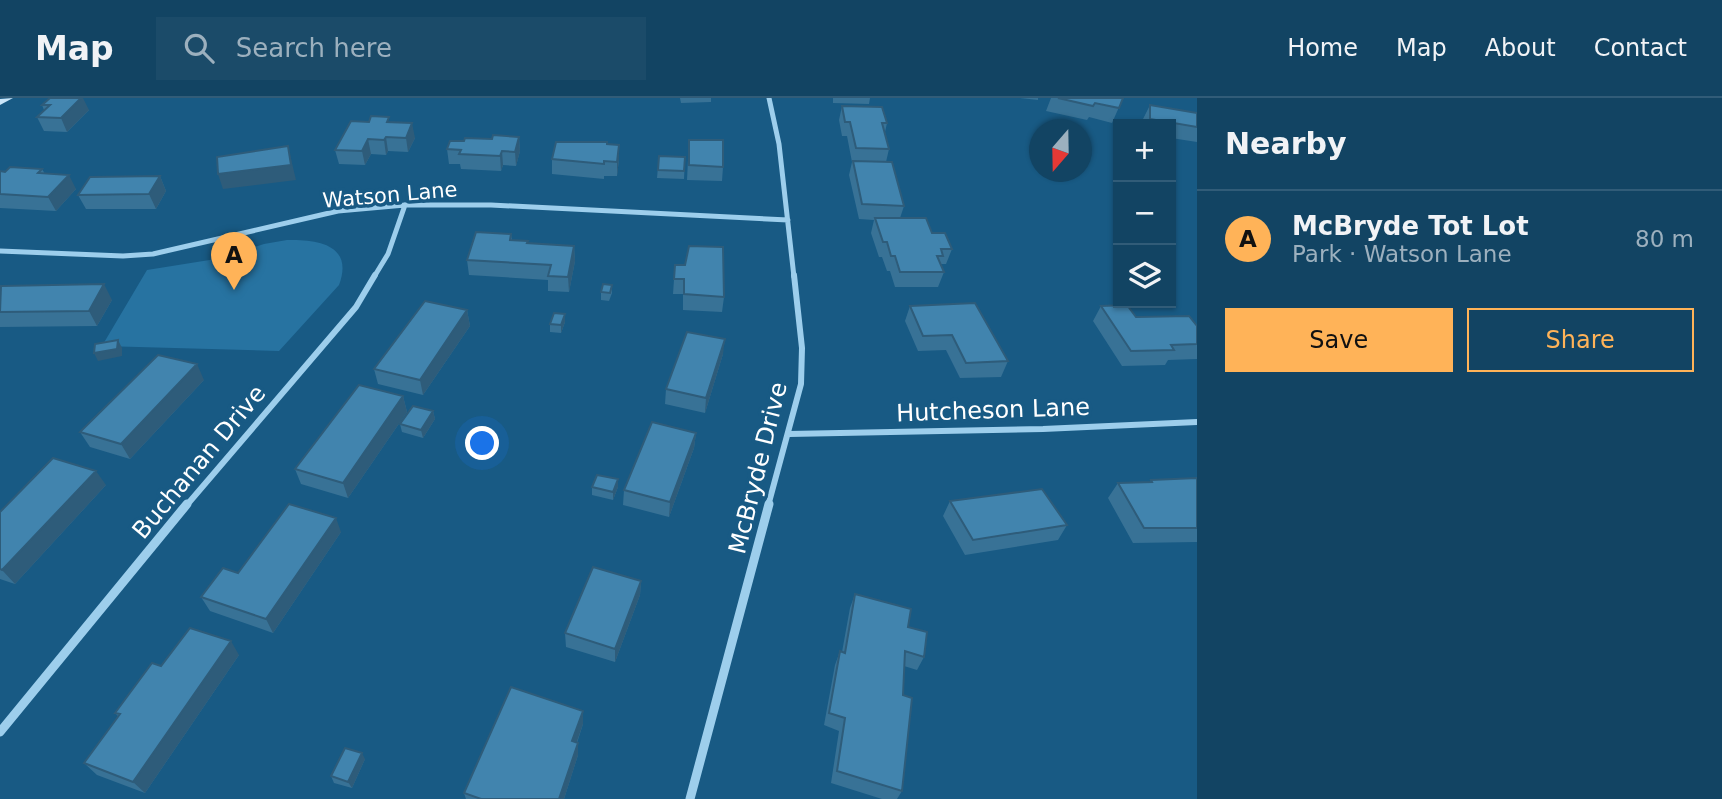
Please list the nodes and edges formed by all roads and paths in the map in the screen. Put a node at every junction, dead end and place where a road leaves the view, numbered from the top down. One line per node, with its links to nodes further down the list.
1 (9, 98): 3 (main road)
2 (769, 98): 5 (street, McBryde Drive)
3 (0, 102)
4 (405, 205): 5 (street, Watson Lane); 6 (street, Watson Lane); 9 (street, Buchanan Drive)
5 (788, 220): 8 (street, McBryde Drive)
6 (0, 251)
7 (1197, 422): 8 (street, Hutcheson Lane)
8 (789, 434): 10 (street, McBryde Drive)
9 (0, 732)
10 (690, 799)

